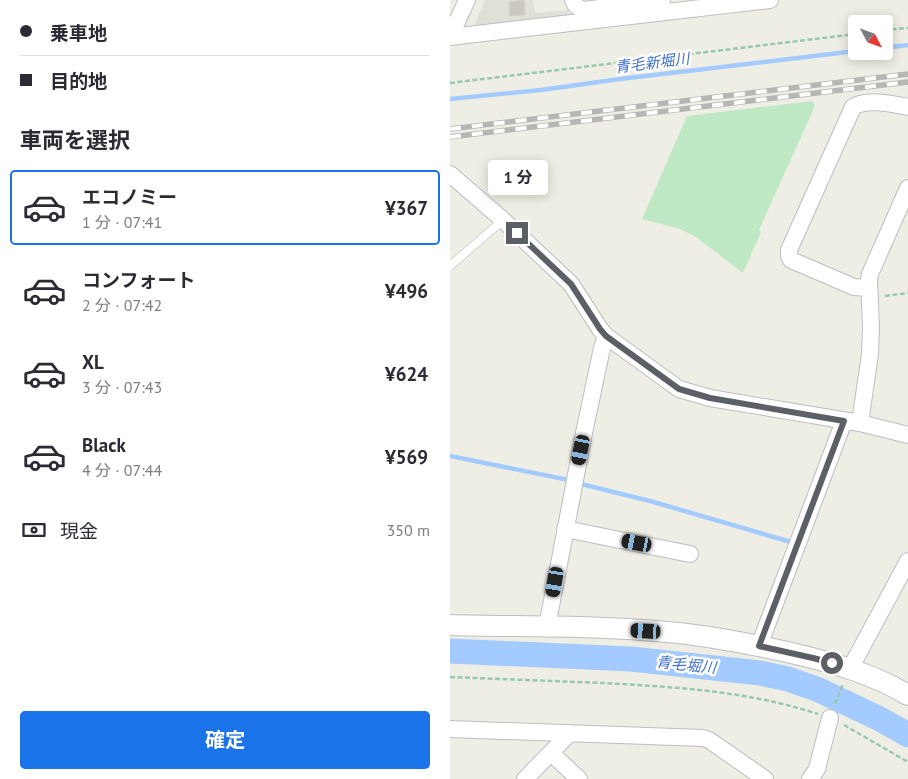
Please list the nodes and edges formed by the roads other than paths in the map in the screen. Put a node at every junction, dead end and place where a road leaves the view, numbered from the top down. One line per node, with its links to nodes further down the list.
1 (467, 0): 5 (street)
2 (573, 0): 3 (street)
3 (662, 0)
4 (770, 0): 5 (street)
5 (450, 37)
6 (908, 107): 11 (street)
7 (450, 174): 9 (street)
8 (908, 188): 11 (street)
9 (503, 220): 10 (lane); 12 (street)
10 (450, 266)
11 (870, 293): 13 (street)
12 (606, 336): 13 (street); 15 (street)
13 (852, 422): 14 (street); 20 (street)
14 (908, 435)
15 (565, 529): 16 (street); 19 (street)
16 (690, 554)
17 (908, 561): 21 (street)
18 (450, 625): 19 (street)
19 (547, 627): 20 (street)
20 (759, 646): 21 (street)
21 (847, 676): 22 (street)
22 (908, 695)
23 (832, 712): 30 (street)
24 (450, 729): 25 (street)
25 (570, 733): 26 (street); 29 (street)
26 (551, 754): 27 (street); 28 (street)
27 (525, 779)
28 (579, 779)
29 (765, 779)
30 (810, 779)

